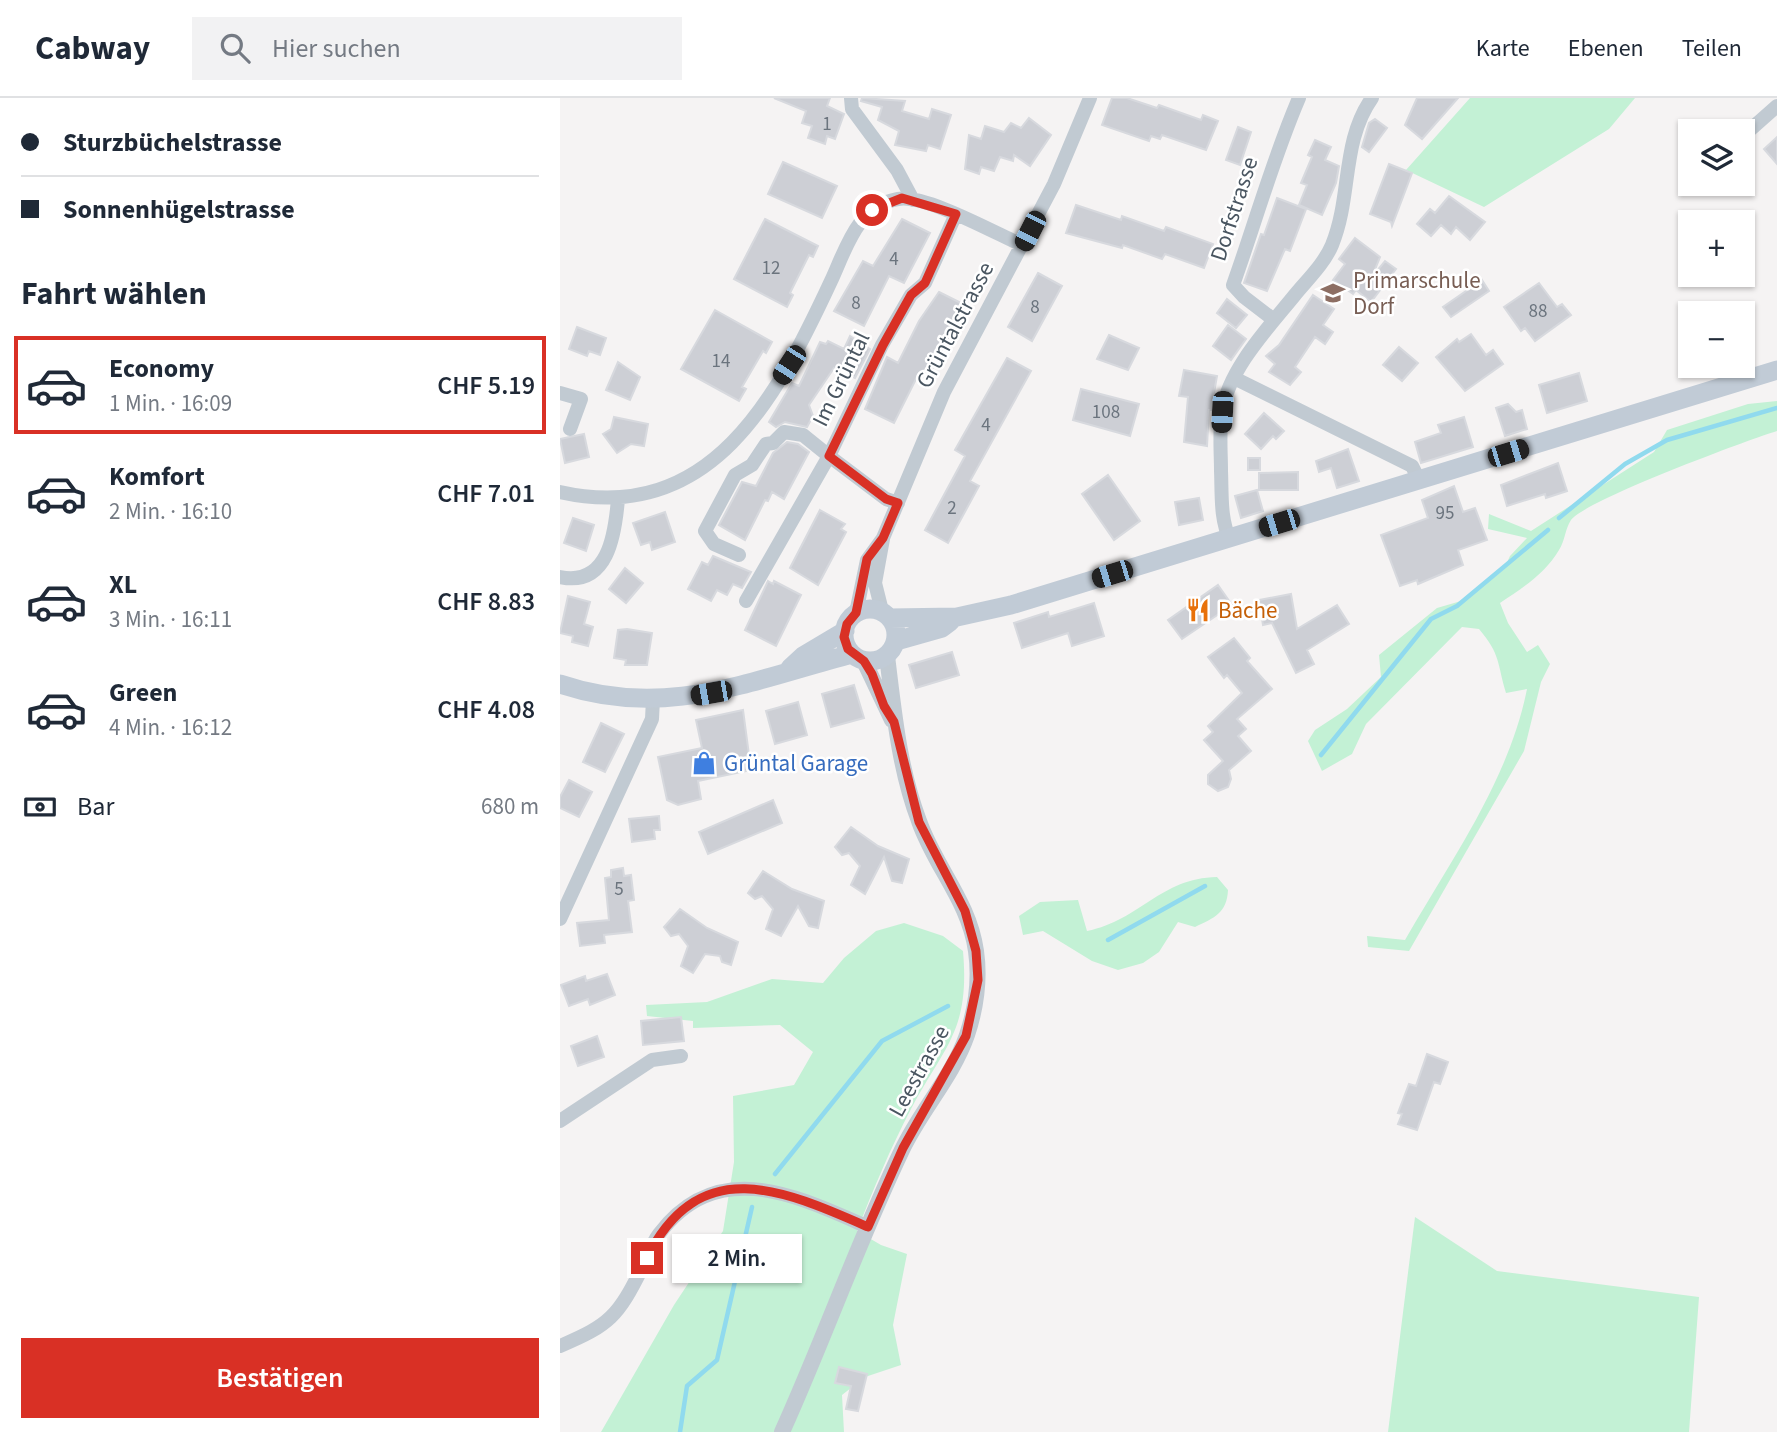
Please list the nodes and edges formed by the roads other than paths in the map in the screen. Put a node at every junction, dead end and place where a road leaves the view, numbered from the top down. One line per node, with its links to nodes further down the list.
1 (851, 98): 7 (street)
2 (1090, 98): 9 (street, Grüntalstrasse)
3 (1299, 98): 10 (street, Dorfstrasse)
4 (1373, 98): 10 (street)
5 (1777, 106): 6 (street)
6 (1755, 125)
7 (914, 200): 8 (street); 18 (street)
8 (956, 214): 9 (street); 15 (street, Im Grüntal)
9 (1022, 245): 19 (street, Grüntalstrasse)
10 (1274, 320): 12 (street)
11 (1777, 370): 16 (main road)
12 (1234, 378): 16 (street); 21 (street)
13 (560, 393): 14 (street)
14 (570, 429)
15 (829, 456): 19 (street, Im Grüntal); 22 (street, Im Grüntal); 24 (street, Im Grüntal)
16 (1419, 480): 21 (main road)
17 (560, 492): 18 (street)
18 (618, 499): 23 (street)
19 (898, 503): 20 (street, Grüntalstrasse)
20 (883, 538): 25 (street, Grüntalstrasse); 26 (street, Grüntalstrasse)
21 (1230, 539): 27 (main road)
22 (739, 555)
23 (560, 577)
24 (746, 601)
25 (856, 613): 26 (main road); 28 (main road)
26 (886, 615): 27 (main road); 29 (main road)
27 (957, 617): 29 (main road)
28 (845, 631): 30 (main road); 31 (main road)
29 (891, 649): 30 (main road); 34 (street, Leestrasse)
30 (858, 658): 31 (main road); 34 (street, Leestrasse)
31 (787, 671): 33 (main road)
32 (560, 684): 33 (main road)
33 (653, 699): 35 (street)
34 (894, 722): 38 (street, Leestrasse)
35 (560, 919)
36 (681, 1056): 37 (street)
37 (560, 1121)
38 (868, 1227): 39 (street); 40 (street, Leestrasse)
39 (560, 1346)
40 (782, 1432)

